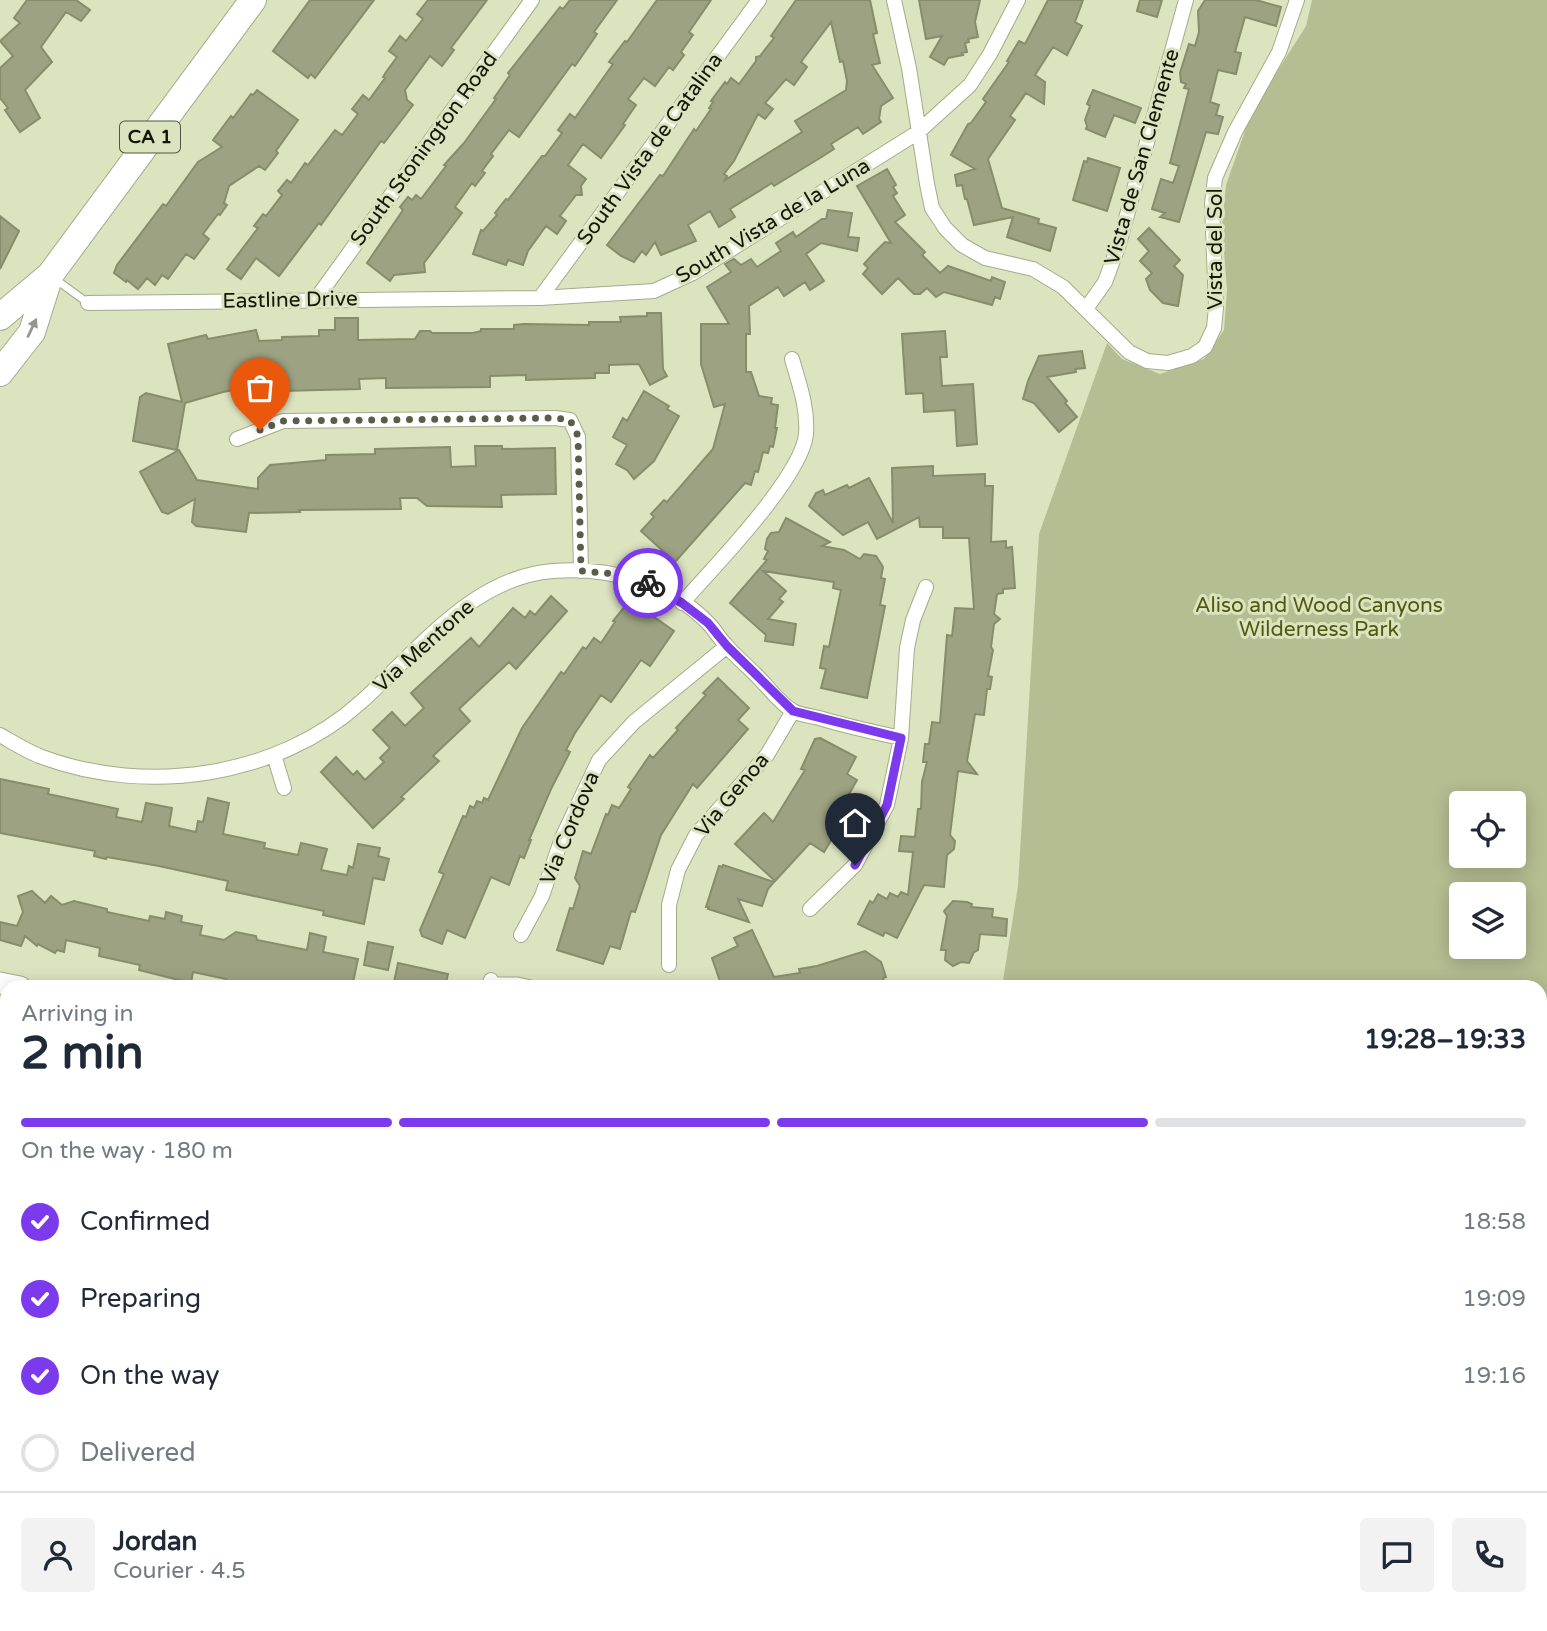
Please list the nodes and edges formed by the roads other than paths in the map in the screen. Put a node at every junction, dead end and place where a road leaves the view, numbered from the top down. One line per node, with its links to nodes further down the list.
1 (253, 0): 9 (highway, CA 1)
2 (532, 0): 11 (street, South Stonington Road)
3 (759, 0): 10 (street, South Vista de Catalina)
4 (894, 0): 8 (street, Vista del Sol)
5 (1018, 0): 8 (street, South Vista de la Luna)
6 (1186, 0): 13 (street, Vista de San Clemente)
7 (1297, 0): 13 (street, Vista del Sol)
8 (917, 133): 10 (street, South Vista de la Luna); 13 (street, Vista del Sol)
9 (50, 275): 12 (lane, Eastline Drive); 14 (highway); 16 (highway, one-way to 9)
10 (540, 298): 11 (street, Eastline Drive)
11 (316, 299): 12 (street, Eastline Drive)
12 (88, 303)
13 (1086, 309)
14 (0, 317)
15 (792, 359): 20 (street)
16 (0, 373)
17 (237, 439): 18 (street)
18 (581, 571): 20 (street, Via Mentone); 25 (street, Via Mentone)
19 (926, 587): 24 (street)
20 (682, 603): 21 (street, Via Mentone)
21 (727, 646): 22 (street, Via Mentone); 28 (street, Via Cordova)
22 (793, 711): 24 (street); 29 (street, Via Genoa)
23 (0, 735): 25 (street, Via Mentone)
24 (901, 738): 27 (street)
25 (274, 755): 26 (street)
26 (284, 788)
27 (810, 909)
28 (521, 935)
29 (669, 965)

